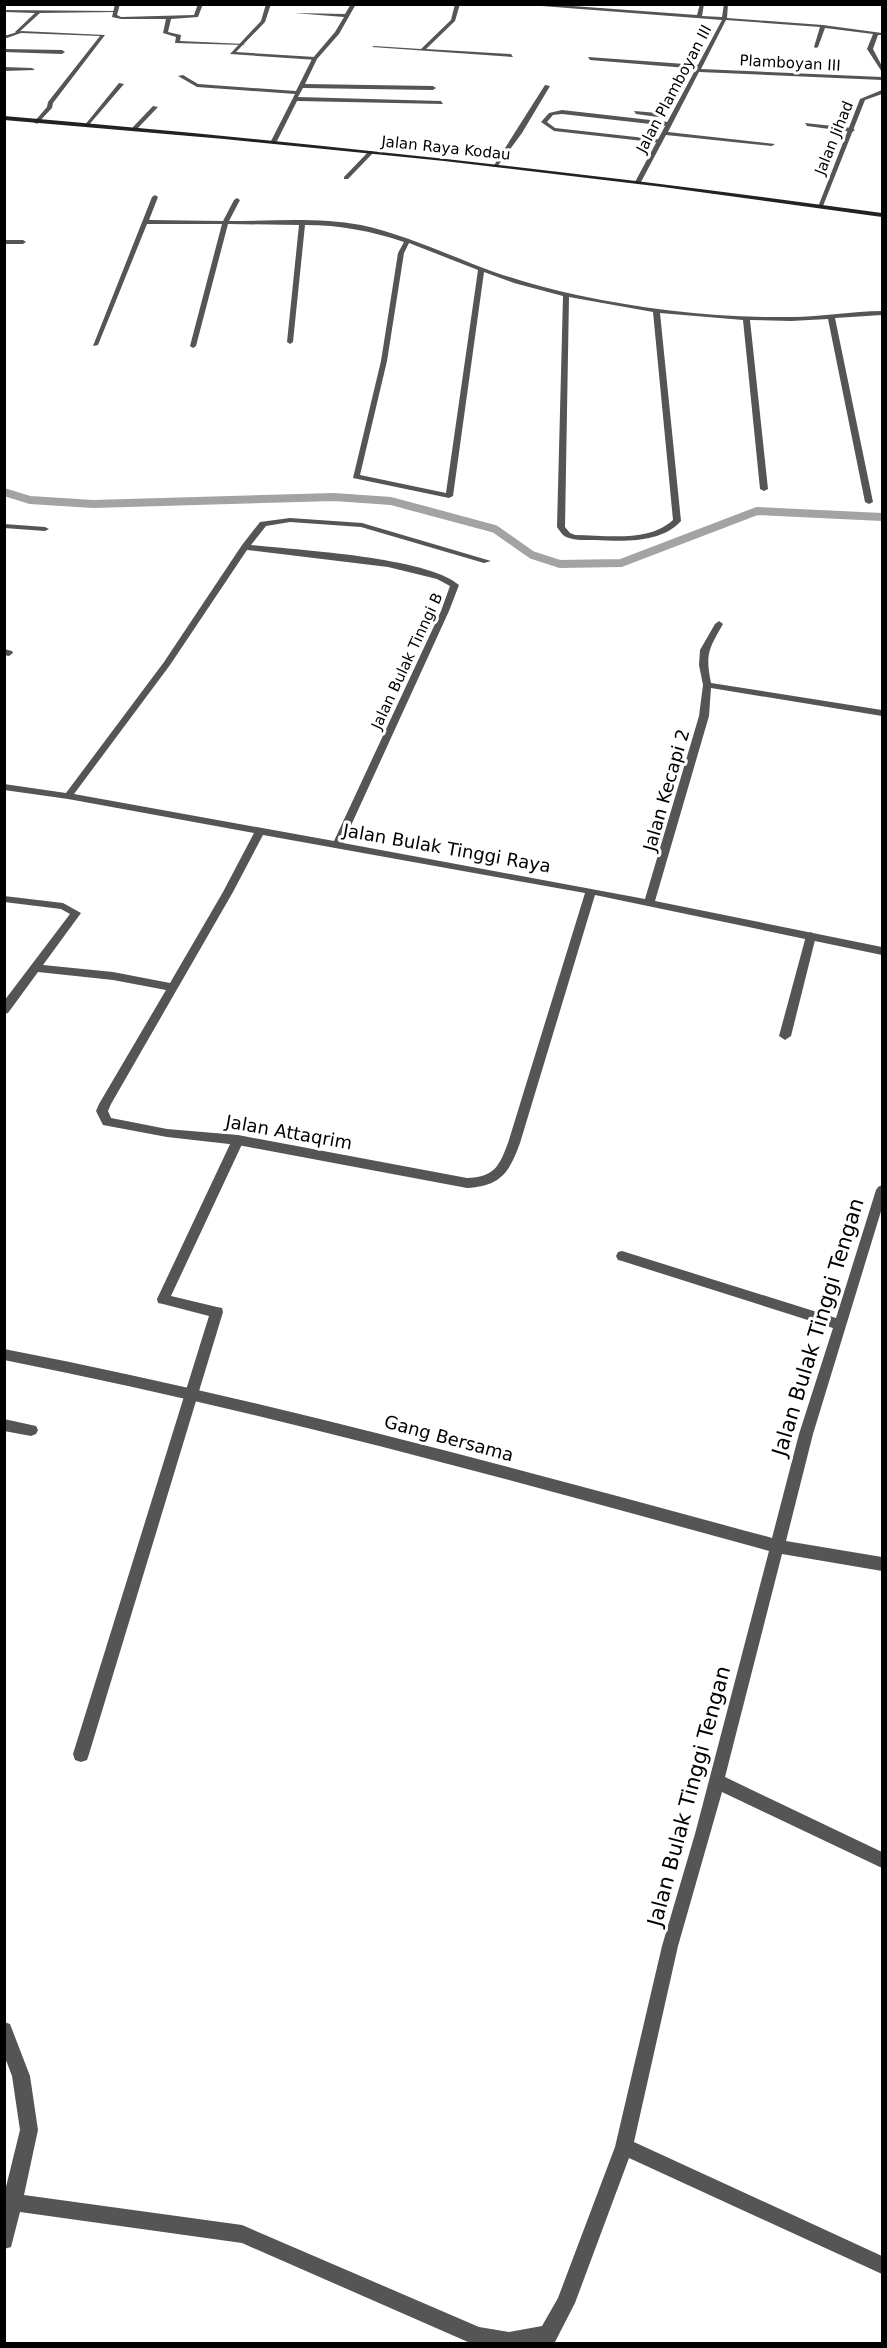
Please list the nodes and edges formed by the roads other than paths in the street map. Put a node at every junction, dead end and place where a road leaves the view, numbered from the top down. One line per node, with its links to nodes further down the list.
1 (84, 4): 13 (street)
2 (118, 4): 14 (street)
3 (201, 4): 18 (street)
4 (269, 4): 25 (street)
5 (354, 4): 17 (street)
6 (458, 4): 29 (street)
7 (518, 4): 15 (street)
8 (615, 4): 15 (street)
9 (702, 4): 19 (street)
10 (726, 4): 20 (street, Jalan Plamboyan III)
11 (4, 11): 12 (street)
12 (39, 11): 13 (street); 22 (street)
13 (80, 12): 14 (street)
14 (114, 12): 18 (street)
15 (612, 12): 19 (street)
16 (296, 13): 17 (street)
17 (348, 16): 33 (street)
18 (169, 18): 25 (street)
19 (699, 18): 20 (street)
20 (724, 20): 21 (street); 35 (street, Jalan Plamboyan III)
21 (823, 26): 23 (street); 27 (street)
22 (17, 33): 24 (street); 53 (street)
23 (879, 34): 37 (street)
24 (4, 38)
25 (243, 44): 33 (street)
26 (374, 47): 29 (street)
27 (816, 47)
28 (4, 50): 30 (street)
29 (423, 50): 31 (street)
30 (62, 52)
31 (511, 56)
32 (590, 58): 35 (street, Plamboyan III)
33 (315, 59): 41 (street)
34 (4, 69): 36 (street)
35 (698, 69): 39 (street, Plamboyan III); 54 (street, Jalan Plamboyan III)
36 (32, 70)
37 (882, 70)
38 (181, 76): 45 (street)
39 (882, 79)
40 (122, 84): 56 (street)
41 (302, 86): 43 (street); 45 (street)
42 (548, 86): 64 (street)
43 (433, 88)
44 (882, 92): 58 (street, Jalan Jihad)
45 (297, 96): 46 (street); 60 (street)
46 (441, 103)
47 (155, 107): 57 (street)
48 (602, 108): 50 (street)
49 (625, 111): 51 (street)
50 (593, 115): 54 (street); 61 (street)
51 (658, 115)
52 (4, 118): 53 (street, Jalan Raya Kodau)
53 (37, 122): 56 (street, Jalan Raya Kodau)
54 (668, 124): 59 (street, Jalan Plamboyan III)
55 (807, 124): 58 (street)
56 (86, 125): 57 (street, Jalan Raya Kodau)
57 (135, 128): 60 (street, Jalan Raya Kodau)
58 (852, 130): 69 (street, Jalan Jihad)
59 (665, 133): 61 (street, Jalan Plamboyan III); 62 (street)
60 (274, 141): 63 (street, Jalan Raya Kodau)
61 (661, 141): 66 (street, Jalan Plamboyan III)
62 (772, 144)
63 (371, 152): 64 (street, Jalan Raya Kodau); 65 (street)
64 (495, 166): 66 (street, Jalan Raya Kodau)
65 (346, 177)
66 (638, 182): 69 (street, Jalan Raya Kodau)
67 (155, 197): 71 (street)
68 (237, 200): 72 (street)
69 (820, 206): 70 (street, Jalan Raya Kodau)
70 (882, 215)
71 (145, 222): 72 (street); 84 (street)
72 (225, 223): 73 (street); 85 (street)
73 (303, 223): 74 (street); 83 (street)
74 (407, 241): 77 (street); 77 (street)
75 (4, 242): 76 (street)
76 (23, 242)
77 (481, 271): 78 (street)
78 (566, 295): 79 (street); 79 (street)
79 (656, 309): 82 (street)
80 (882, 313): 81 (street)
81 (831, 316): 82 (street); 87 (street)
82 (746, 318): 86 (street)
83 (290, 342)
84 (95, 345)
85 (193, 346)
86 (764, 489)
87 (869, 502)
88 (4, 526): 89 (street)
89 (45, 529)
90 (245, 547): 91 (street); 96 (street); 98 (street, Jalan Bulak Tinngi B)
91 (487, 561)
92 (719, 624): 93 (street, Jalan Kecapi 2)
93 (707, 685): 94 (street); 101 (street, Jalan Kecapi 2)
94 (882, 713)
95 (4, 788): 96 (street, Jalan Bulak Tinggi Raya)
96 (68, 796): 97 (street, Jalan Bulak Tinggi Raya)
97 (260, 830): 98 (street, Jalan Bulak Tinggi Raya); 105 (street, Jalan Attaqrim)
98 (336, 845): 99 (street, Jalan Bulak Tinggi Raya)
99 (591, 891): 101 (street, Jalan Bulak Tinggi Raya); 108 (street, Jalan Attaqrim)
100 (4, 899): 104 (street)
101 (649, 903): 102 (street, Jalan Bulak Tinggi Raya)
102 (811, 936): 103 (street, Jalan Bulak Tinggi Raya); 107 (street)
103 (882, 951)
104 (36, 968): 105 (street); 106 (street)
105 (171, 987): 108 (street, Jalan Attaqrim)
106 (4, 1010)
107 (785, 1036)
108 (238, 1140): 113 (street)
109 (882, 1190): 111 (street, Jalan Bulak Tinggi Tengan)
110 (622, 1256): 111 (street)
111 (840, 1324): 116 (street, Jalan Bulak Tinggi Tengan)
112 (4, 1354): 113 (street, Gang Bersama)
113 (192, 1394): 116 (street, Gang Bersama); 118 (street)
114 (4, 1425): 115 (street)
115 (31, 1430)
116 (776, 1546): 117 (street, Gang Bersama); 119 (street, Jalan Bulak Tinggi Tengan)
117 (882, 1564)
118 (81, 1754)
119 (716, 1781): 120 (street); 122 (street, Jalan Bulak Tinggi Tengan)
120 (882, 1860)
121 (4, 2030): 123 (street)
122 (624, 2147): 125 (street); 126 (street, Jalan Bulak Tinggi Tengan)
123 (12, 2202): 124 (street); 126 (street)
124 (4, 2240)
125 (882, 2265)
126 (478, 2340)

